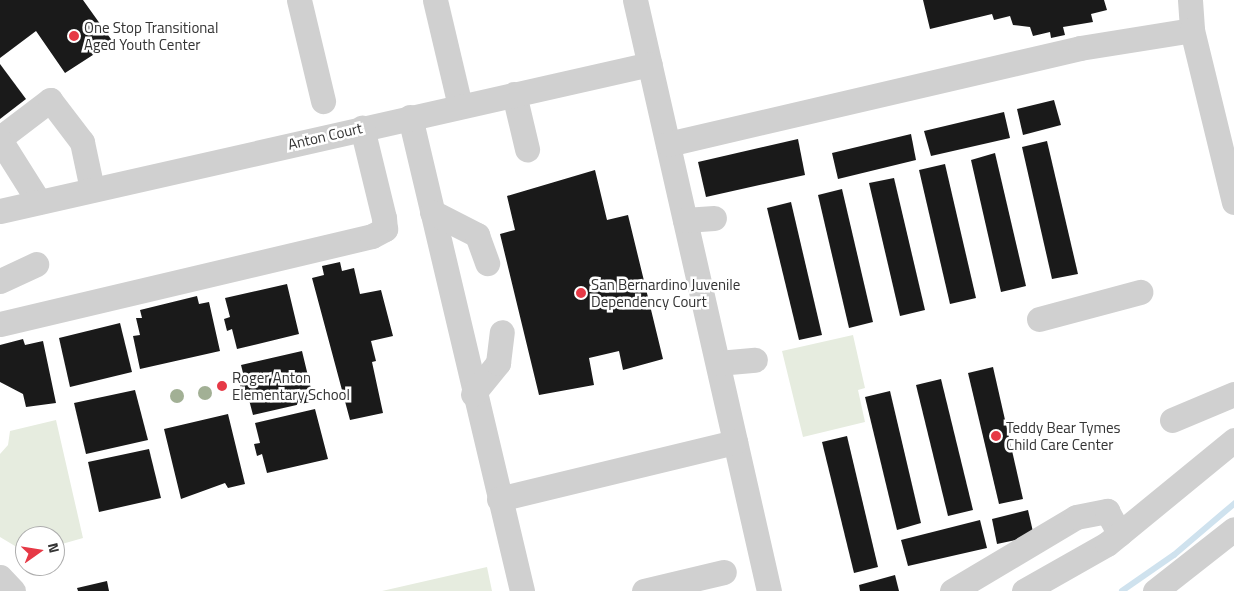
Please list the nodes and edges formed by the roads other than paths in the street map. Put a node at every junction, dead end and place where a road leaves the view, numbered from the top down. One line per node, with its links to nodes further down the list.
1 (299, 0): 8 (street)
2 (435, 0): 9 (street)
3 (635, 0): 6 (street)
4 (1190, 0): 5 (street)
5 (1192, 30): 13 (street); 17 (street)
6 (650, 64): 7 (street, Anton Court); 13 (street)
7 (514, 94): 9 (street, Anton Court); 14 (street)
8 (323, 101)
9 (460, 106): 10 (street, Anton Court)
10 (410, 117): 11 (street, Anton Court); 19 (street)
11 (362, 128): 15 (street, Anton Court); 27 (street)
12 (0, 139): 15 (street); 16 (street)
13 (668, 144): 21 (street)
14 (527, 149)
15 (92, 189): 16 (street, Anton Court)
16 (39, 202): 18 (street, Anton Court)
17 (1234, 202)
18 (0, 211)
19 (432, 212): 22 (street); 31 (street)
20 (714, 218): 21 (street)
21 (685, 220): 30 (street)
22 (487, 263)
23 (36, 264): 24 (street)
24 (0, 281)
25 (1140, 292): 26 (street)
26 (1039, 319)
27 (0, 324)
28 (502, 332): 31 (street)
29 (755, 360): 30 (street)
30 (718, 363): 35 (street)
31 (473, 394): 36 (street)
32 (1234, 394): 33 (street)
33 (1172, 420)
34 (1234, 440): 38 (street)
35 (736, 442): 36 (street); 44 (street)
36 (499, 499): 42 (street)
37 (1234, 529): 47 (street)
38 (1120, 534): 45 (street); 46 (street)
39 (724, 572): 43 (street)
40 (0, 577): 41 (street)
41 (13, 591)
42 (522, 591)
43 (644, 591)
44 (769, 591)
45 (952, 591)
46 (1024, 591)
47 (1155, 591)

